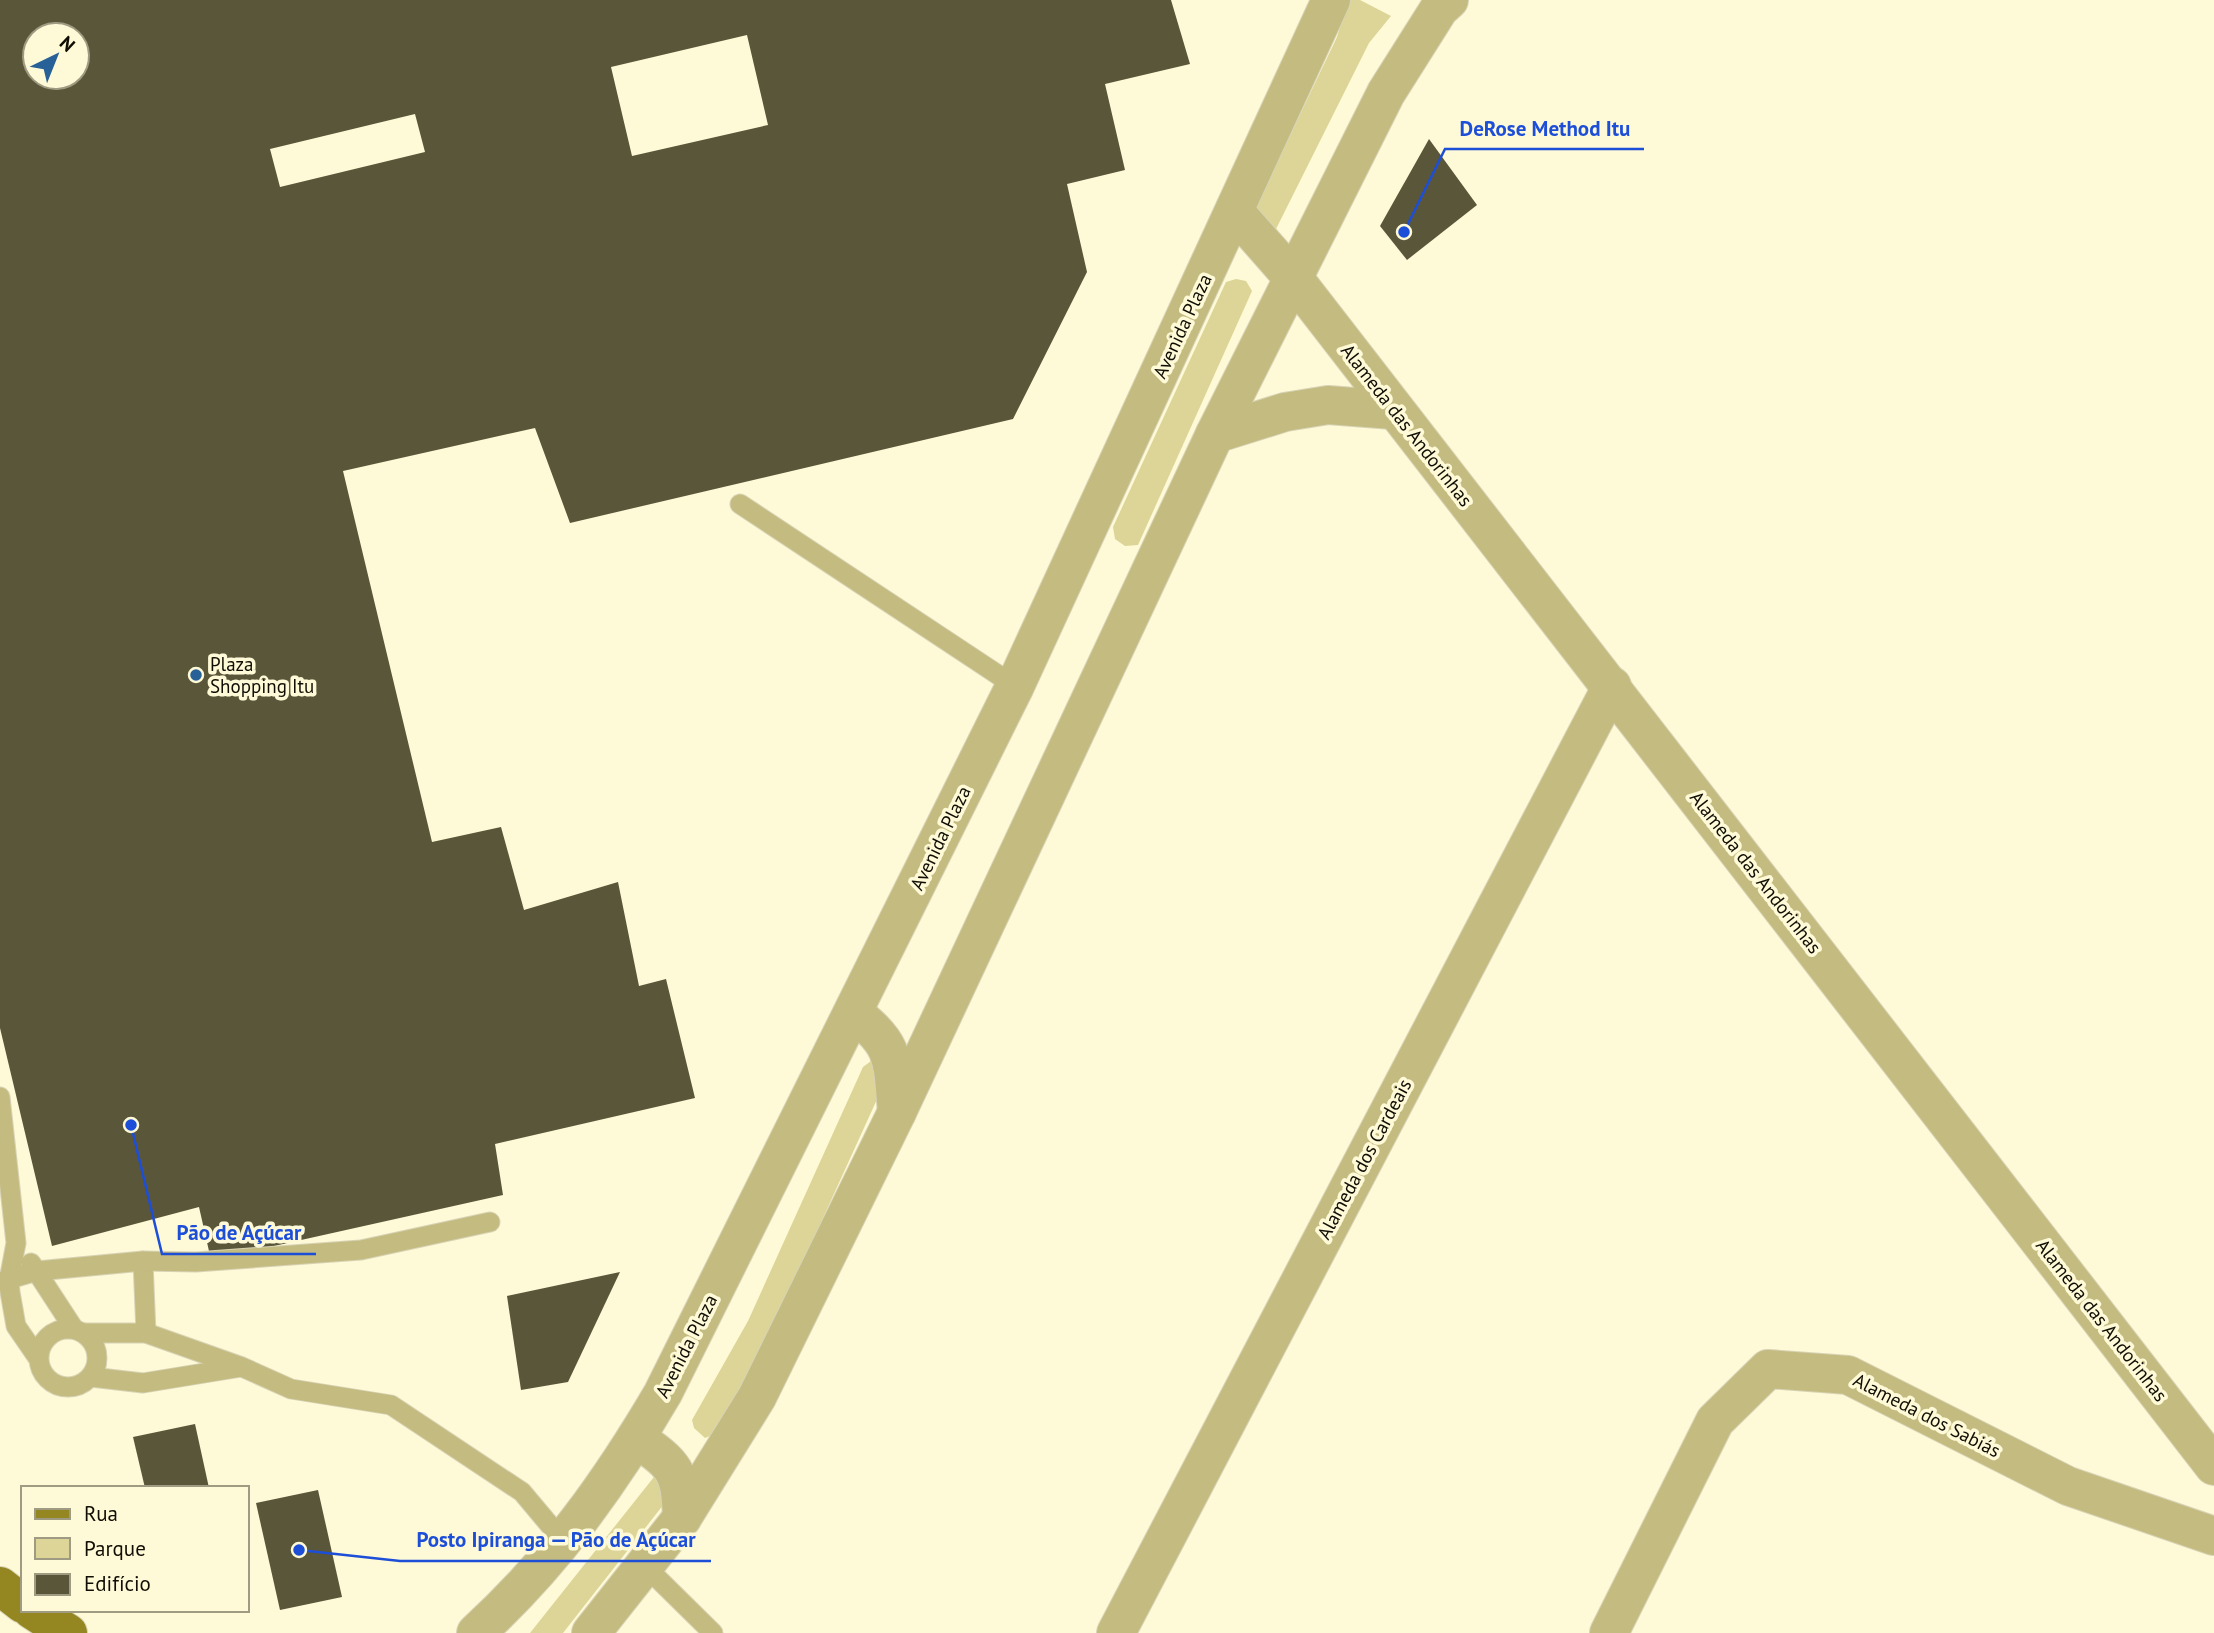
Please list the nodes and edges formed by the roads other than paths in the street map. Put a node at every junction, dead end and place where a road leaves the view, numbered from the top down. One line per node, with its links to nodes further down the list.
1 (1331, 0): 3 (street, Avenida Plaza)
2 (1449, 0): 4 (street)
3 (1235, 212): 4 (street, Alameda das Andorinhas); 8 (street, Avenida Plaza)
4 (1295, 280): 5 (street, Alameda das Andorinhas); 6 (street)
5 (1393, 410): 6 (street); 9 (street, Alameda das Andorinhas)
6 (1215, 434): 12 (street)
7 (740, 504): 8 (lane)
8 (1015, 686): 10 (street, Avenida Plaza)
9 (1612, 686): 24 (street, Alameda das Andorinhas); 36 (street, Alameda dos Cardeais)
10 (852, 1013): 12 (street); 23 (street, Avenida Plaza)
11 (0, 1097): 14 (lane)
12 (897, 1112): 25 (street)
13 (490, 1222): 15 (lane)
14 (16, 1243): 16 (lane); 17 (lane)
15 (143, 1261): 16 (lane); 19 (lane)
16 (37, 1270): 17 (lane); 18 (lane)
17 (4, 1281): 20 (lane)
18 (79, 1331): 19 (lane); 20 (lane); 22 (lane)
19 (146, 1333): 21 (lane)
20 (38, 1358): 22 (lane)
21 (242, 1367): 22 (lane); 27 (lane)
22 (91, 1377)
23 (636, 1438): 25 (street); 27 (street, Avenida Plaza)
24 (2214, 1466)
25 (682, 1518): 28 (street)
26 (2214, 1536): 37 (street, Alameda dos Sabiás)
27 (564, 1542): 33 (street, Avenida Plaza)
28 (645, 1566): 34 (street); 35 (lane)
29 (0, 1586): 30 (main road)
30 (21, 1602)
31 (35, 1612): 32 (main road)
32 (68, 1633)
33 (476, 1633)
34 (591, 1633)
35 (713, 1633)
36 (1116, 1633)
37 (1609, 1633)

